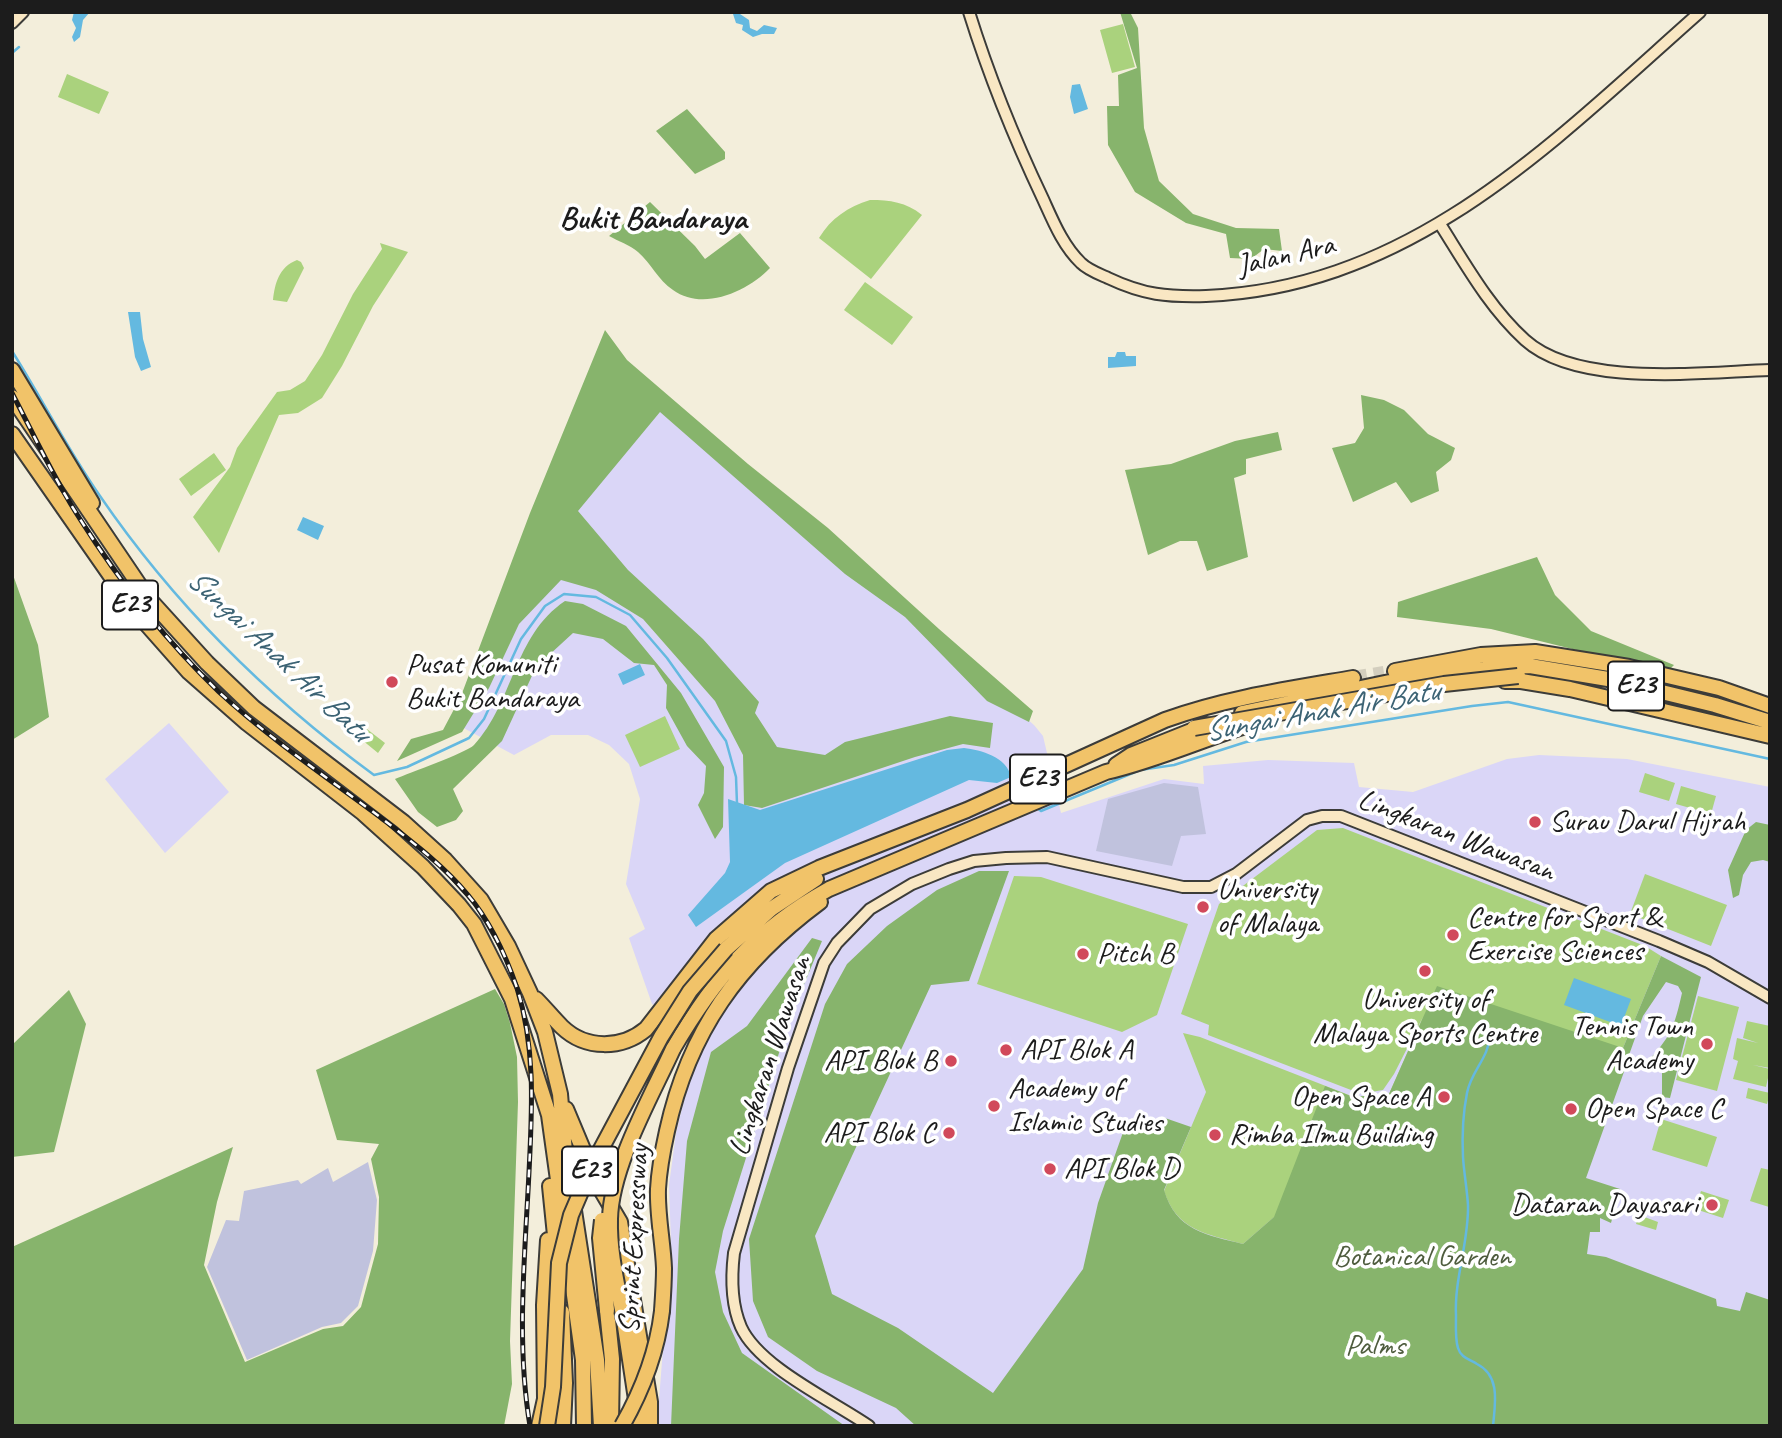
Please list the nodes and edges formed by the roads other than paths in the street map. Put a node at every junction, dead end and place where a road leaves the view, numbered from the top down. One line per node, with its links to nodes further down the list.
1 (23, 12): 4 (street)
2 (969, 12): 5 (street, Jalan Ara)
3 (1700, 12): 5 (street, Jalan Ara)
4 (12, 23)
5 (1440, 224): 7 (street)
6 (12, 370): 10 (highway)
7 (1770, 370)
8 (12, 397): 10 (highway, E23)
9 (12, 434): 25 (highway, E23)
10 (125, 566): 22 (highway, E23)
11 (1384, 673): 15 (highway, E23)
12 (1353, 678): 18 (highway, E23)
13 (1642, 695): 18 (highway, E23, bridge)
14 (1671, 702): 16 (highway, E23)
15 (1770, 706)
16 (1770, 724): 19 (highway, E23)
17 (1770, 736): 19 (highway, E23)
18 (1108, 747): 20 (highway, E23)
19 (1103, 773): 21 (highway, Sprint Expressway / E23)
20 (856, 855): 22 (highway); 28 (highway, E23, bridge)
21 (736, 969): 24 (highway); 35 (highway, Sprint Expressway / E23, bridge)
22 (530, 993): 26 (highway, E23)
23 (1770, 998): 38 (street, Lingkaran Wawasan)
24 (673, 1049): 34 (highway, bridge); 36 (highway, bridge)
25 (540, 1085): 27 (highway); 32 (highway, E23)
26 (560, 1094): 33 (highway, E23); 37 (highway)
27 (552, 1207): 29 (highway); 30 (highway)
28 (559, 1263): 30 (highway, E23, bridge); 31 (highway, bridge)
29 (539, 1426)
30 (548, 1426)
31 (562, 1426)
32 (584, 1426)
33 (601, 1426)
34 (611, 1426)
35 (622, 1426)
36 (639, 1426)
37 (650, 1426)
38 (869, 1426)

